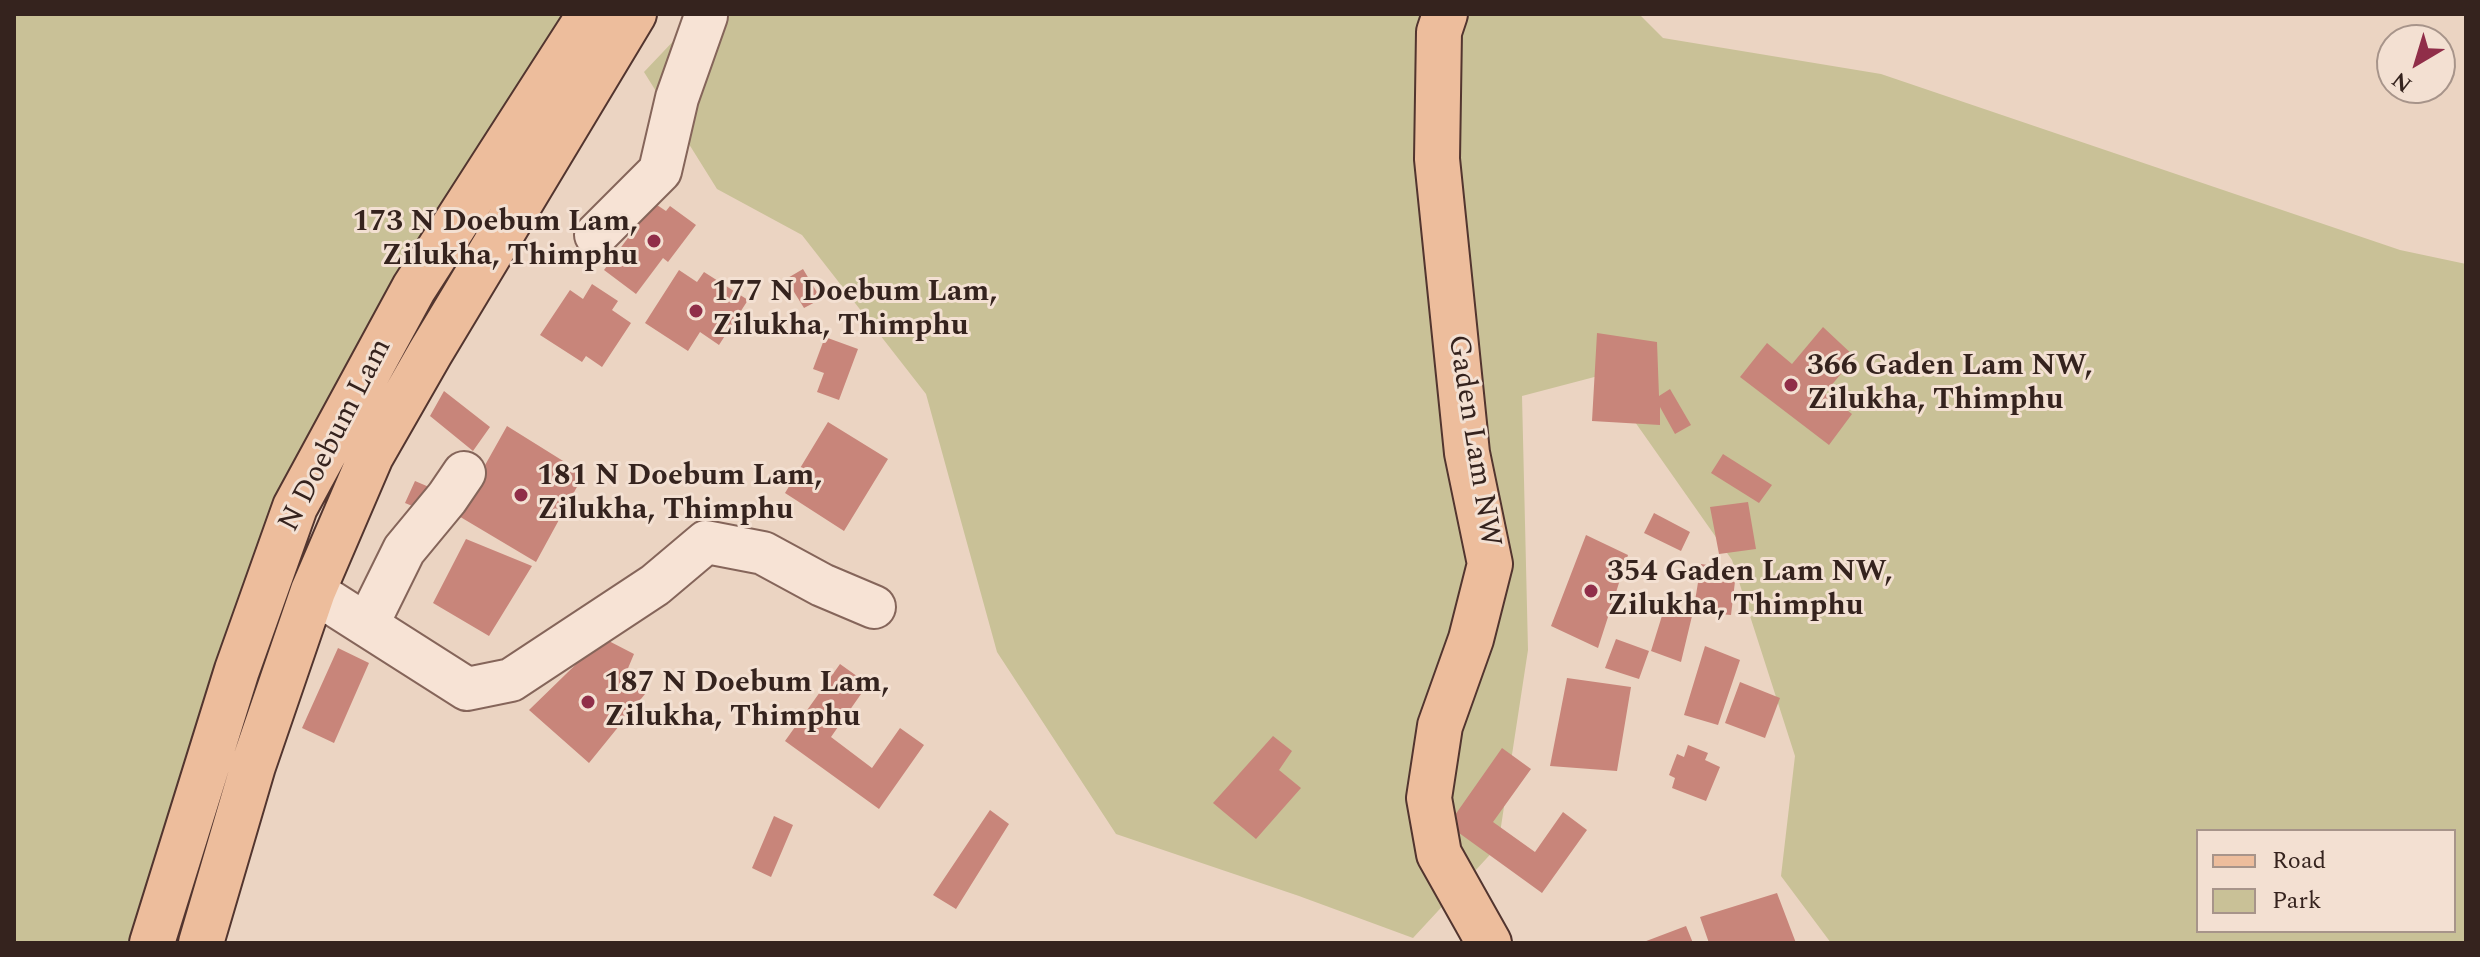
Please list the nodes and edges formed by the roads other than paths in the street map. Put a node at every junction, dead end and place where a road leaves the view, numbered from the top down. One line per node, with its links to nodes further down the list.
1 (590, 14): 10 (main road, N Doebum Lam)
2 (634, 14): 7 (main road, N Doebum Lam)
3 (1445, 14): 12 (main road, Gaden Lam NW)
4 (706, 15): 5 (street)
5 (596, 235)
6 (464, 473): 9 (street)
7 (313, 591): 9 (street); 11 (main road, N Doebum Lam)
8 (874, 607): 9 (street)
9 (367, 625)
10 (152, 943)
11 (201, 943)
12 (1489, 943)

